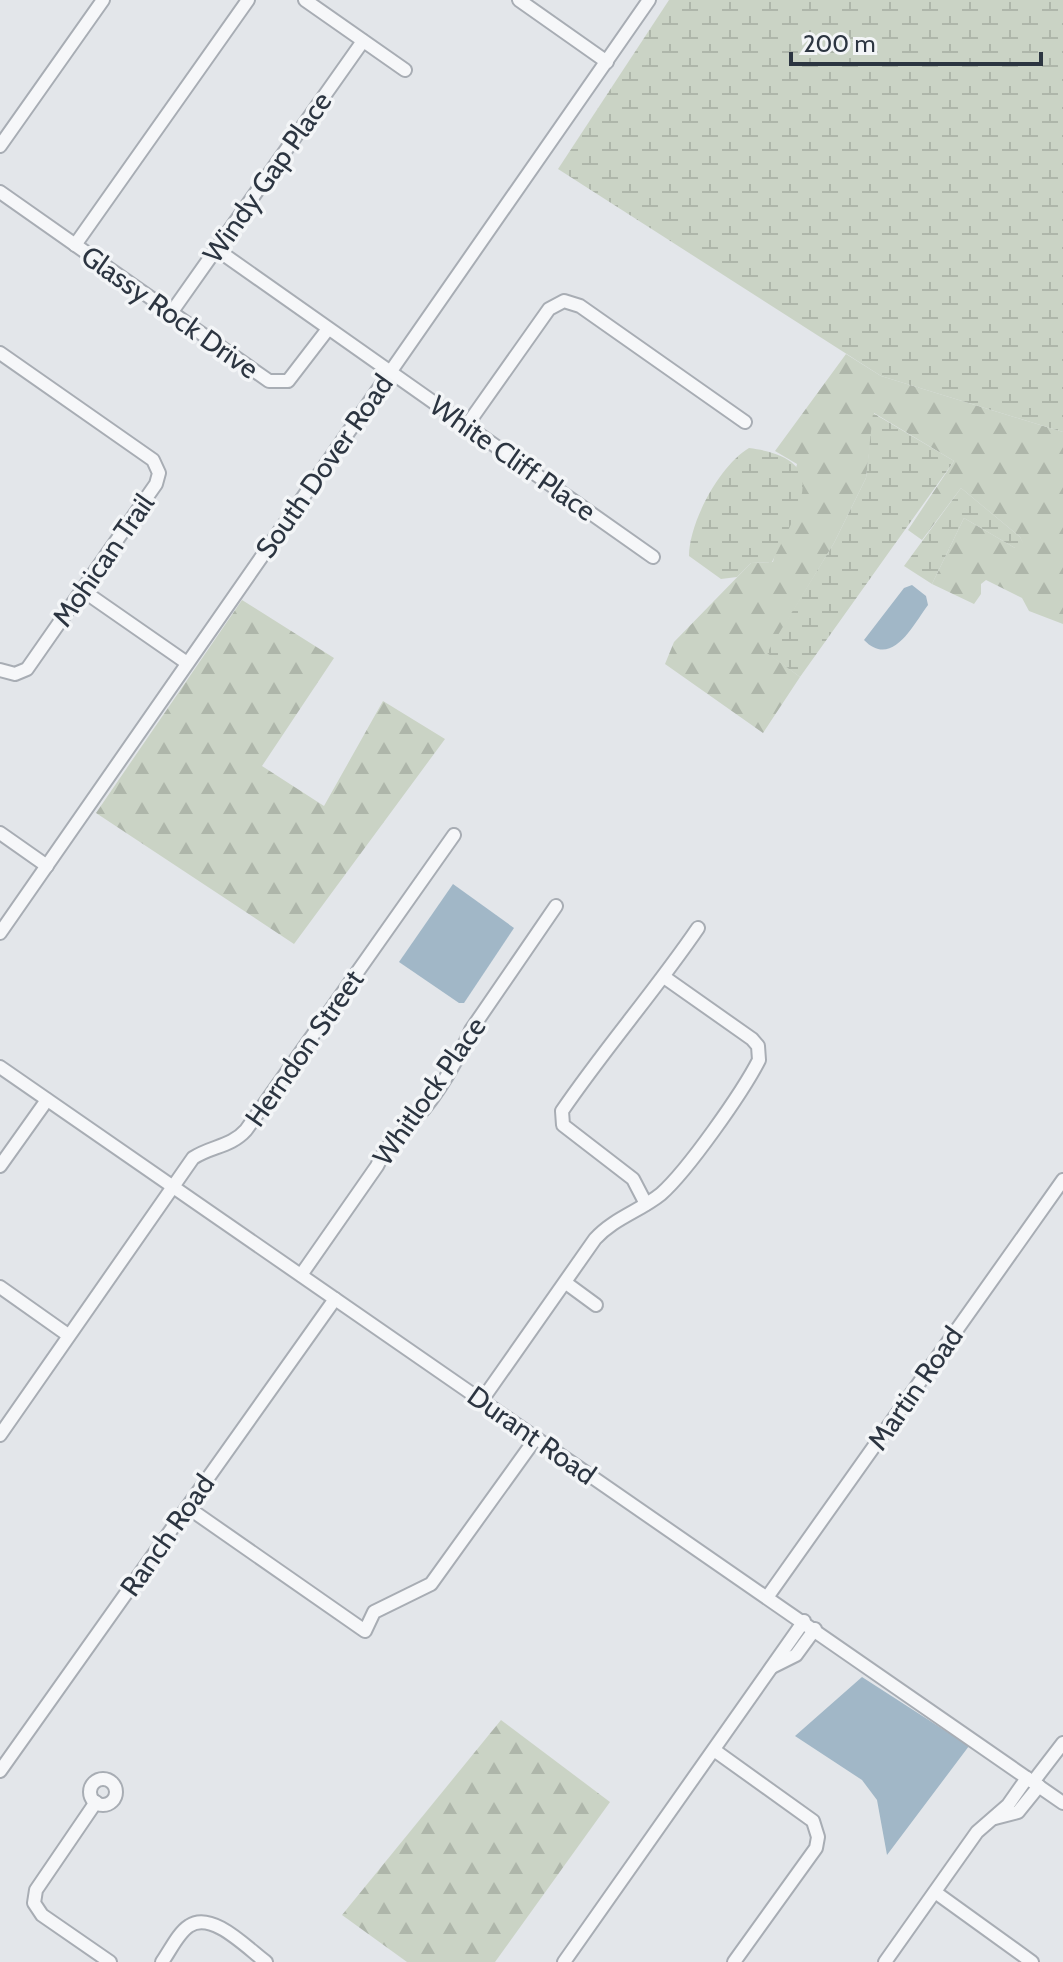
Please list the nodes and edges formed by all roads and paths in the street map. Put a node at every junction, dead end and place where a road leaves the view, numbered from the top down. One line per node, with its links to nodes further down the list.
1 (103, 0): 9 (street)
2 (248, 0): 11 (street)
3 (305, 0): 6 (street)
4 (519, 0): 7 (street)
5 (649, 0): 7 (street, South Dover Road)
6 (363, 41): 8 (street); 12 (street, Windy Gap Place)
7 (607, 62): 16 (street, South Dover Road)
8 (405, 70)
9 (0, 146)
10 (0, 192): 11 (street, Glassy Rock Drive)
11 (75, 245): 13 (street, Glassy Rock Drive)
12 (216, 249): 13 (street, Windy Gap Place); 14 (street, White Cliff Place)
13 (171, 313): 14 (street, Glassy Rock Drive)
14 (328, 329): 16 (street, White Cliff Place)
15 (0, 353): 20 (street, Mohican Trail)
16 (390, 372): 18 (street, White Cliff Place); 21 (street, South Dover Road)
17 (745, 422): 18 (street)
18 (467, 425): 19 (street, White Cliff Place)
19 (653, 557)
20 (82, 590): 21 (street); 22 (street, Mohican Trail)
21 (187, 663): 25 (street, South Dover Road)
22 (0, 670)
23 (0, 833): 25 (street)
24 (454, 835): 34 (street, Herndon Street)
25 (47, 866): 28 (street, South Dover Road)
26 (556, 906): 36 (street, Whitlock Place)
27 (698, 928): 29 (street)
28 (0, 933)
29 (664, 977): 35 (street); 35 (street)
30 (0, 1067): 31 (street, Durant Road)
31 (47, 1100): 32 (street); 34 (street, Durant Road)
32 (0, 1166)
33 (1063, 1180): 46 (street, Martin Road)
34 (174, 1186): 36 (street, Durant Road); 41 (street, Herndon Street)
35 (646, 1204): 37 (street)
36 (301, 1275): 39 (street, Durant Road)
37 (566, 1283): 40 (street); 42 (street)
38 (0, 1287): 41 (street)
39 (335, 1299): 42 (street, Durant Road); 45 (street, Ranch Road)
40 (596, 1305)
41 (68, 1335): 43 (street, Herndon Street)
42 (482, 1400): 44 (street, Durant Road)
43 (0, 1435)
44 (536, 1438): 45 (street); 46 (street, Durant Road)
45 (187, 1507): 50 (street, Ranch Road)
46 (768, 1596): 47 (street, Durant Road)
47 (810, 1625): 49 (street); 51 (street, Durant Road)
48 (1063, 1743): 51 (street)
49 (714, 1750): 58 (street); 59 (street)
50 (0, 1771)
51 (1033, 1782): 53 (street, Durant Road); 54 (street)
52 (96, 1802): 55 (street)
53 (1063, 1803)
54 (935, 1892): 60 (street); 61 (street)
55 (110, 1962)
56 (162, 1962): 57 (street)
57 (266, 1962)
58 (564, 1962)
59 (734, 1962)
60 (885, 1962)
61 (1032, 1962)

